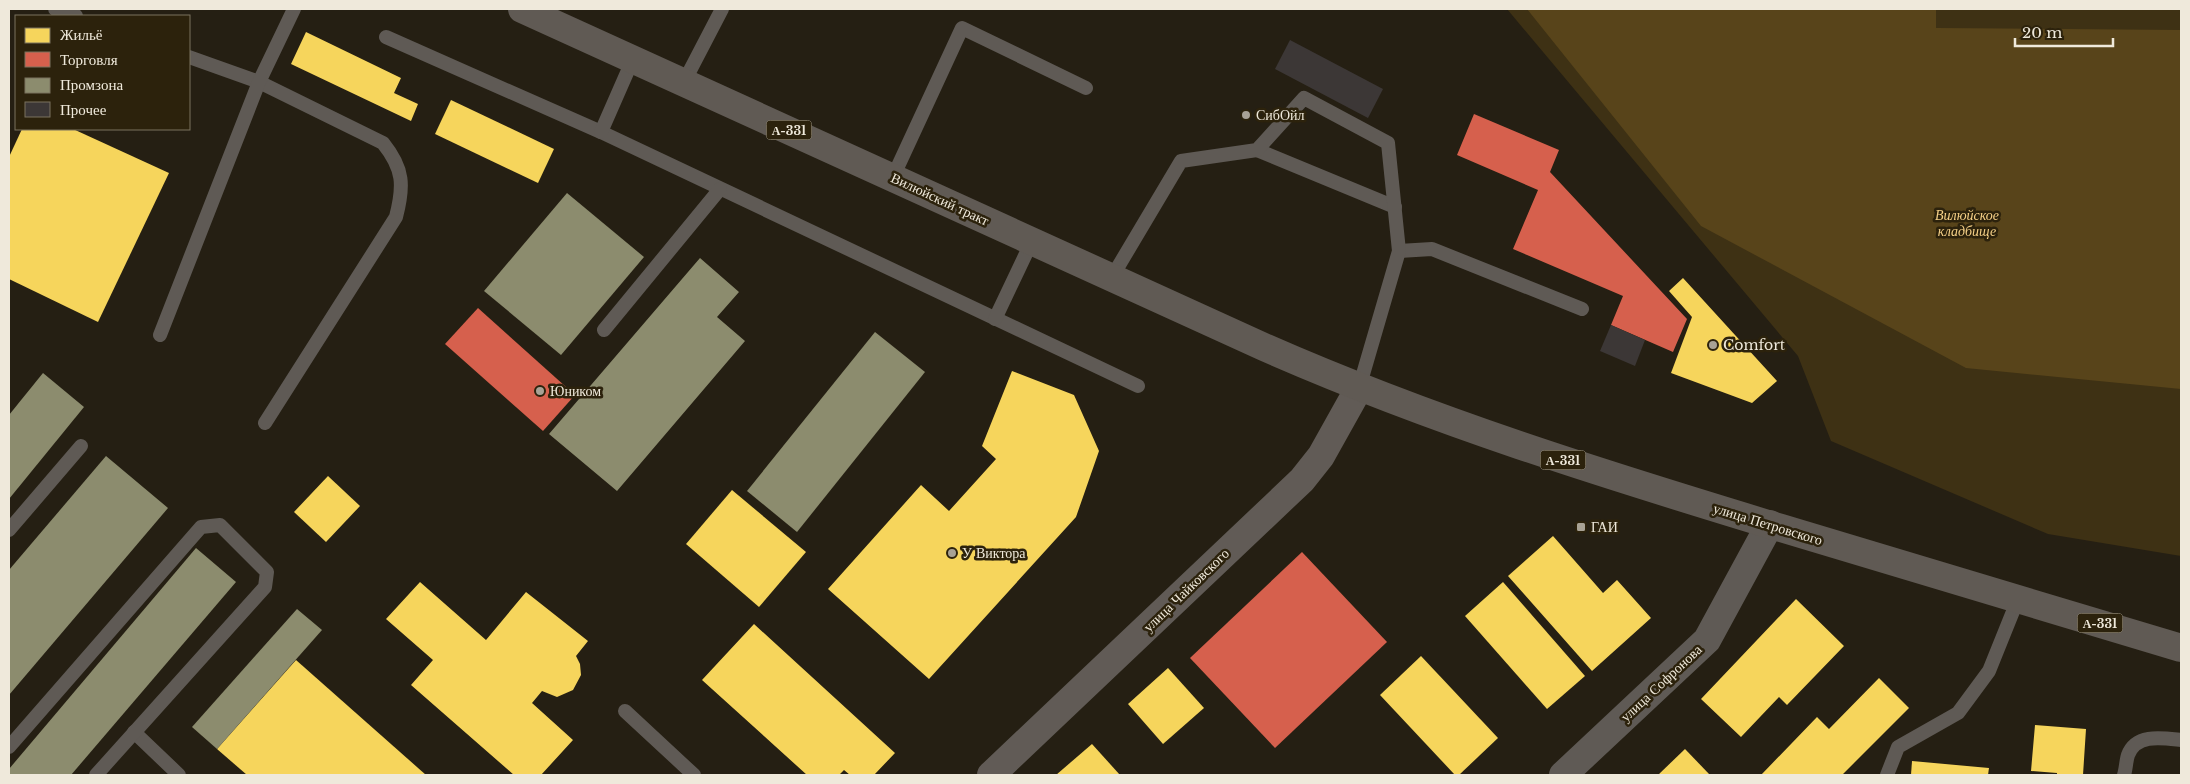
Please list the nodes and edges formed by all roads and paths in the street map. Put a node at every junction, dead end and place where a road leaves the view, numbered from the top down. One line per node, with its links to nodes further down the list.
1 (55, 9): 5 (lane)
2 (294, 9): 9 (lane)
3 (522, 9): 8 (main road, Вилюйский тракт / А-331)
4 (722, 9): 10 (lane)
5 (73, 15)
6 (386, 37): 12 (lane)
7 (190, 57): 9 (lane)
8 (633, 59): 10 (main road, Вилюйский тракт / А-331); 12 (lane)
9 (259, 82): 23 (lane); 26 (lane)
10 (684, 82): 14 (main road, Вилюйский тракт / А-331)
11 (1086, 88): 14 (lane)
12 (601, 132): 15 (lane)
13 (1257, 150): 16 (lane); 16 (lane); 19 (lane)
14 (893, 177): 17 (main road, Вилюйский тракт / А-331)
15 (720, 189): 21 (lane); 22 (lane)
16 (1395, 207): 18 (lane)
17 (1032, 241): 19 (main road, Вилюйский тракт / А-331); 21 (lane)
18 (1399, 251): 20 (lane); 25 (lane)
19 (1112, 277): 25 (main road, Вилюйский тракт / А-331)
20 (1582, 309)
21 (995, 319): 24 (lane)
22 (604, 330)
23 (160, 335)
24 (1138, 386)
25 (1359, 388): 28 (main road, улица Петровского / А-331); 39 (main road, улица Чайковского)
26 (264, 423)
27 (81, 446): 29 (lane)
28 (1770, 524): 30 (main road, улица Петровского / А-331); 40 (street, улица Софронова)
29 (9, 530)
30 (2018, 599): 31 (main road, улица Петровского / А-331); 41 (lane)
31 (2181, 648)
32 (625, 711): 38 (lane)
33 (134, 732): 35 (lane); 36 (lane); 37 (lane)
34 (2181, 740): 42 (lane)
35 (9, 747)
36 (96, 775)
37 (179, 775)
38 (694, 775)
39 (991, 775)
40 (1563, 775)
41 (1887, 775)
42 (2124, 775)

